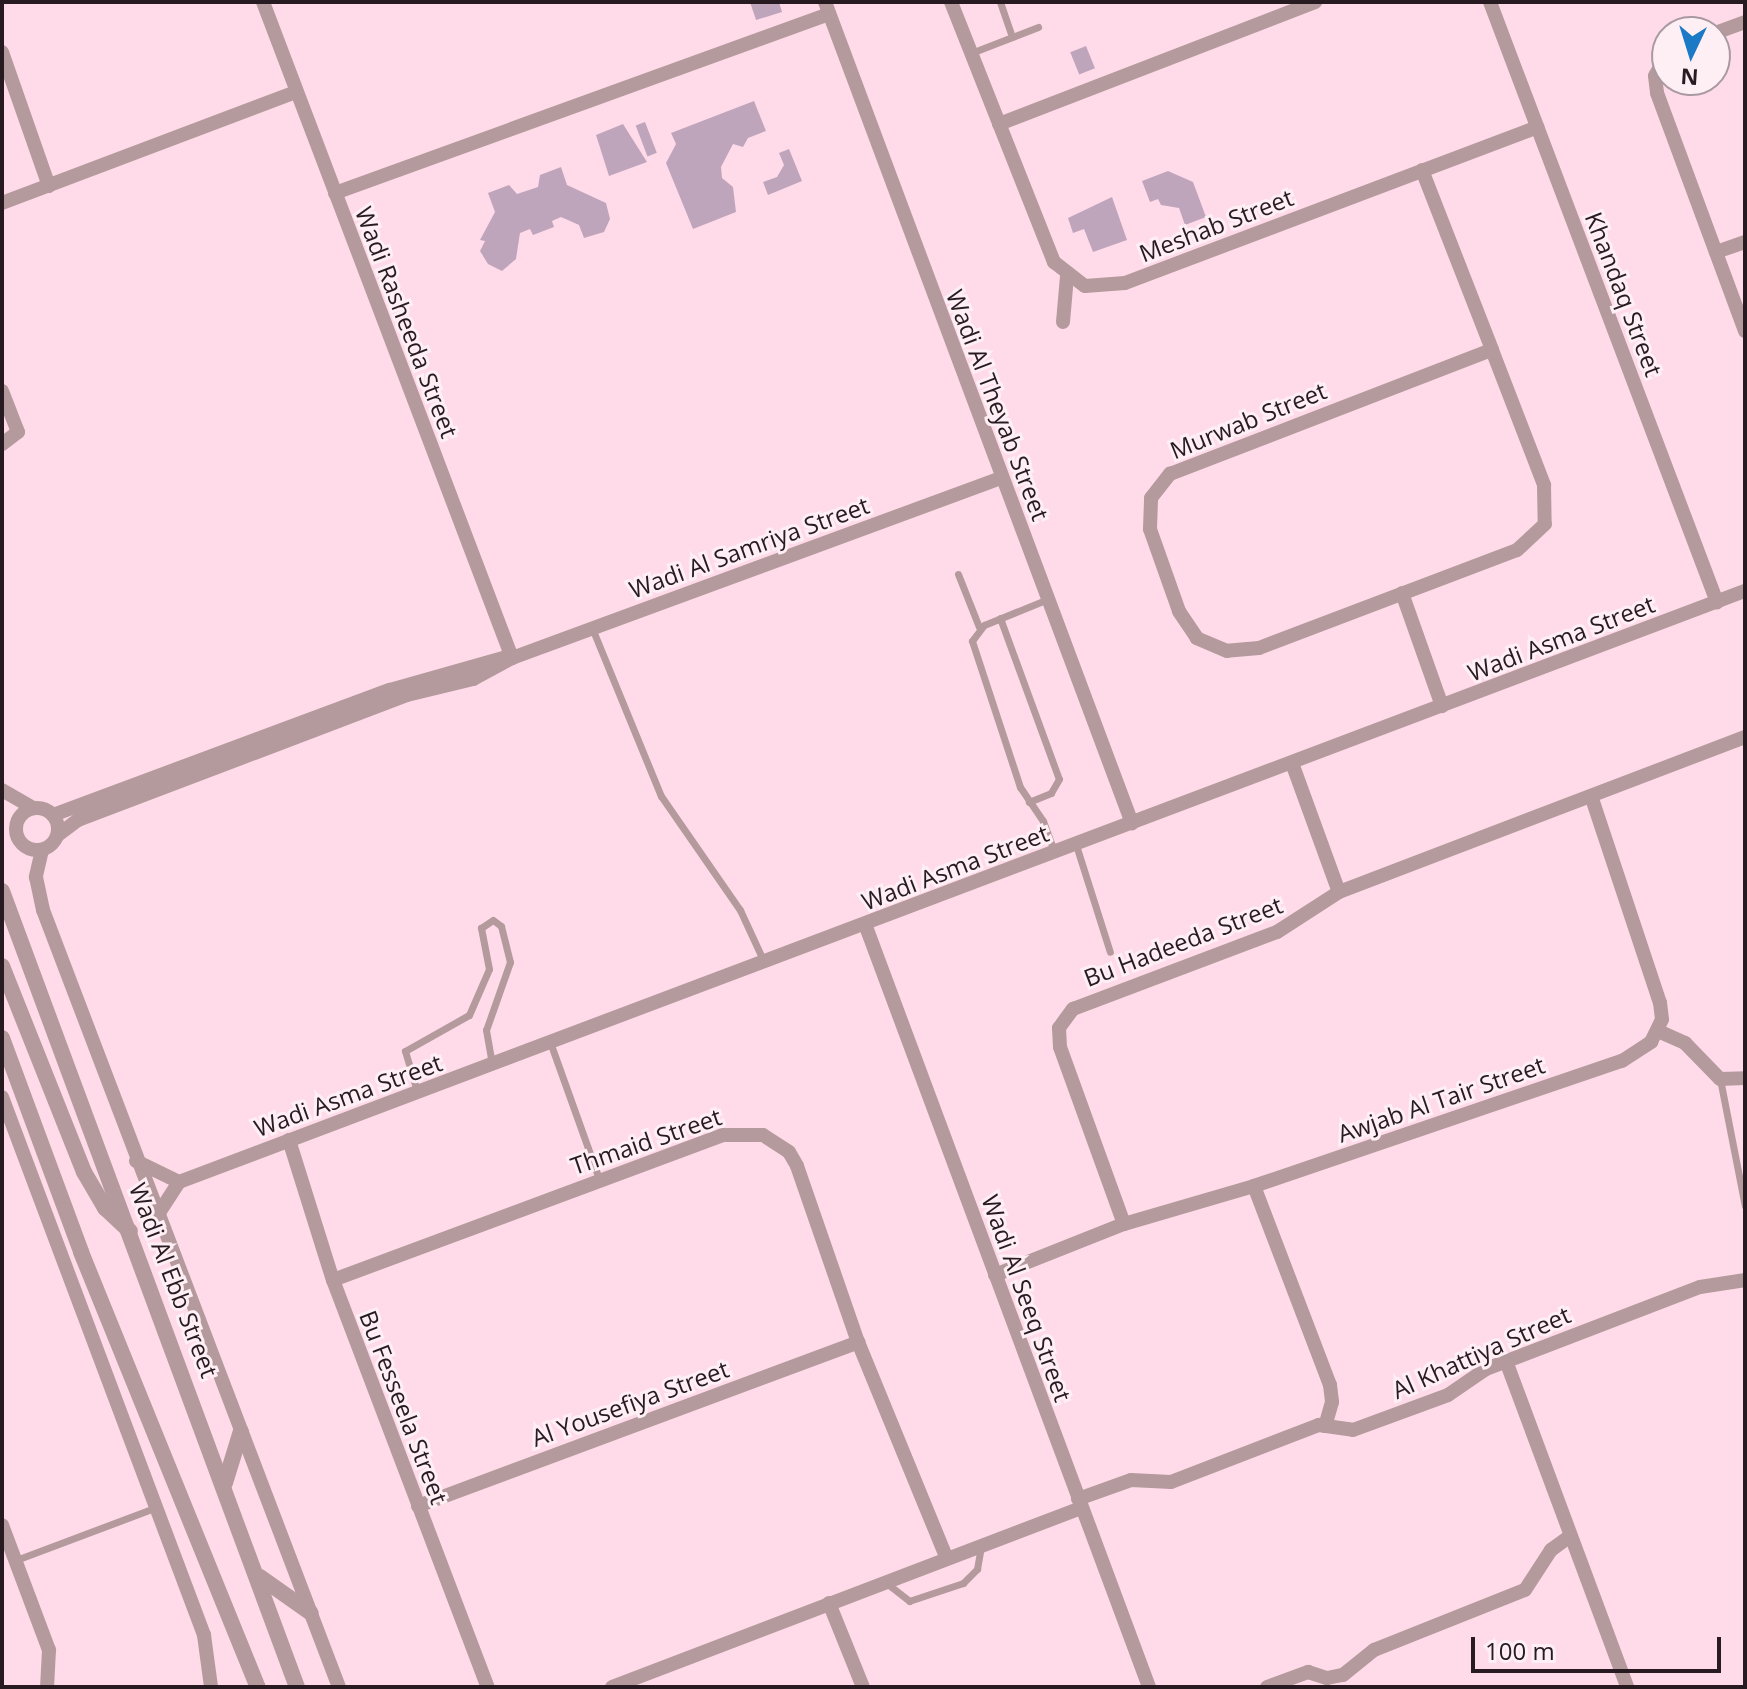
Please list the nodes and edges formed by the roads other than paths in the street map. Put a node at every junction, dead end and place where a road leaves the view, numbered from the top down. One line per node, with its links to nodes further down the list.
1 (263, 2): 11 (street, Wadi Rasheeda Street)
2 (951, 2): 10 (street)
3 (1000, 2): 8 (lane)
4 (1315, 2): 13 (street)
5 (1490, 2): 14 (street, Khandaq Street)
6 (827, 8): 17 (street); 27 (street, Wadi Al Theyab Street)
7 (1038, 27): 8 (lane)
8 (1012, 37): 10 (lane)
9 (2, 52): 16 (street)
10 (971, 53): 13 (street)
11 (296, 92): 16 (street); 17 (street, Wadi Rasheeda Street)
12 (1658, 96): 20 (street)
13 (999, 124): 21 (street)
14 (1538, 127): 15 (street, Meshab Street); 32 (street, Khandaq Street)
15 (1422, 170): 21 (street, Meshab Street); 24 (street, Murwab Street)
16 (49, 186): 18 (street)
17 (335, 193): 36 (street, Wadi Rasheeda Street)
18 (2, 203)
19 (1745, 242): 20 (street)
20 (1716, 252): 23 (street)
21 (1067, 276): 22 (street)
22 (1063, 322)
23 (1745, 331)
24 (1492, 350): 30 (street, Murwab Street); 30 (street, Murwab Street)
25 (2, 391): 26 (street)
26 (2, 444)
27 (1001, 478): 31 (street, Wadi Al Theyab Street); 34 (street, Wadi Al Samriya Street)
28 (958, 574): 35 (lane)
29 (1745, 591): 32 (street, Wadi Asma Street)
30 (1402, 593): 37 (street)
31 (1048, 599): 33 (lane); 45 (street, Wadi Al Theyab Street)
32 (1717, 602): 37 (street, Wadi Asma Street)
33 (1000, 618): 35 (lane); 42 (lane)
34 (592, 627): 36 (street, Wadi Al Samriya Street); 54 (lane)
35 (979, 627): 42 (lane)
36 (512, 658): 44 (street, Wadi Al Samriya Street); 46 (street, Wadi Al Samriya Street)
37 (1442, 706): 39 (street, Wadi Asma Street)
38 (1745, 737): 41 (street, Bu Hadeeda Street)
39 (1292, 763): 45 (street, Wadi Asma Street); 51 (street)
40 (2, 790): 43 (street)
41 (1591, 796): 51 (street, Bu Hadeeda Street); 56 (street)
42 (1029, 802): 49 (lane)
43 (33, 808): 44 (street); 48 (street)
44 (53, 815): 46 (street)
45 (1132, 823): 47 (street, Wadi Asma Street)
46 (58, 835): 48 (street)
47 (1076, 845): 49 (street, Wadi Asma Street); 53 (lane)
48 (42, 850): 65 (street)
49 (1054, 853): 52 (street, Wadi Asma Street)
50 (2, 891): 72 (street, Wadi Al Ebb Street)
51 (1339, 892): 71 (street, Bu Hadeeda Street)
52 (865, 924): 54 (street, Wadi Asma Street); 73 (street, Wadi Al Seeq Street)
53 (1110, 952)
54 (764, 962): 58 (street, Wadi Asma Street)
55 (2, 966): 72 (street)
56 (1658, 1031): 61 (street); 68 (street, Awjab Al Tair Street)
57 (2, 1038): 96 (street)
58 (550, 1042): 59 (street, Wadi Asma Street); 66 (lane)
59 (493, 1065): 62 (street, Wadi Asma Street); 62 (lane)
60 (1745, 1078): 61 (street)
61 (1720, 1079): 69 (lane)
62 (418, 1093): 64 (street, Wadi Asma Street)
63 (2, 1097): 83 (street)
64 (289, 1140): 67 (street, Wadi Asma Street); 74 (street, Bu Fesseela Street)
65 (136, 1161): 67 (street); 70 (street)
66 (599, 1179): 74 (street, Thmaid Street); 76 (street, Thmaid Street)
67 (179, 1182): 70 (street)
68 (1254, 1186): 71 (street, Awjab Al Tair Street); 78 (street)
69 (1745, 1206)
70 (157, 1216): 79 (street)
71 (1124, 1224): 73 (street, Awjab Al Tair Street)
72 (131, 1232): 80 (street, Wadi Al Ebb Street)
73 (995, 1275): 81 (street, Wadi Al Seeq Street)
74 (333, 1280): 82 (street, Bu Fesseela Street)
75 (1745, 1280): 77 (street, Al Khattiya Street)
76 (858, 1342): 82 (street, Al Yousefiya Street); 87 (street, Thmaid Street)
77 (1506, 1361): 78 (street, Al Khattiya Street); 85 (street)
78 (1325, 1426): 81 (street, Al Khattiya Street)
79 (241, 1431): 80 (street); 92 (street)
80 (225, 1483): 89 (street, Wadi Al Ebb Street)
81 (1080, 1504): 86 (street); 102 (street, Wadi Al Seeq Street)
82 (418, 1506): 99 (street, Bu Fesseela Street)
83 (154, 1508): 88 (lane); 95 (street)
84 (2, 1525): 88 (street)
85 (1570, 1536): 93 (street); 104 (street)
86 (981, 1544): 87 (street); 90 (lane)
87 (946, 1557): 90 (street)
88 (16, 1560): 94 (street)
89 (260, 1577): 92 (street); 97 (street, Wadi Al Ebb Street)
90 (884, 1580): 91 (street)
91 (829, 1603): 100 (street); 101 (street)
92 (311, 1613): 98 (street)
93 (1324, 1682): 103 (street)
94 (47, 1687)
95 (211, 1687)
96 (258, 1687)
97 (297, 1687)
98 (339, 1687)
99 (488, 1687)
100 (612, 1687)
101 (863, 1687)
102 (1149, 1687)
103 (1267, 1687)
104 (1627, 1687)

